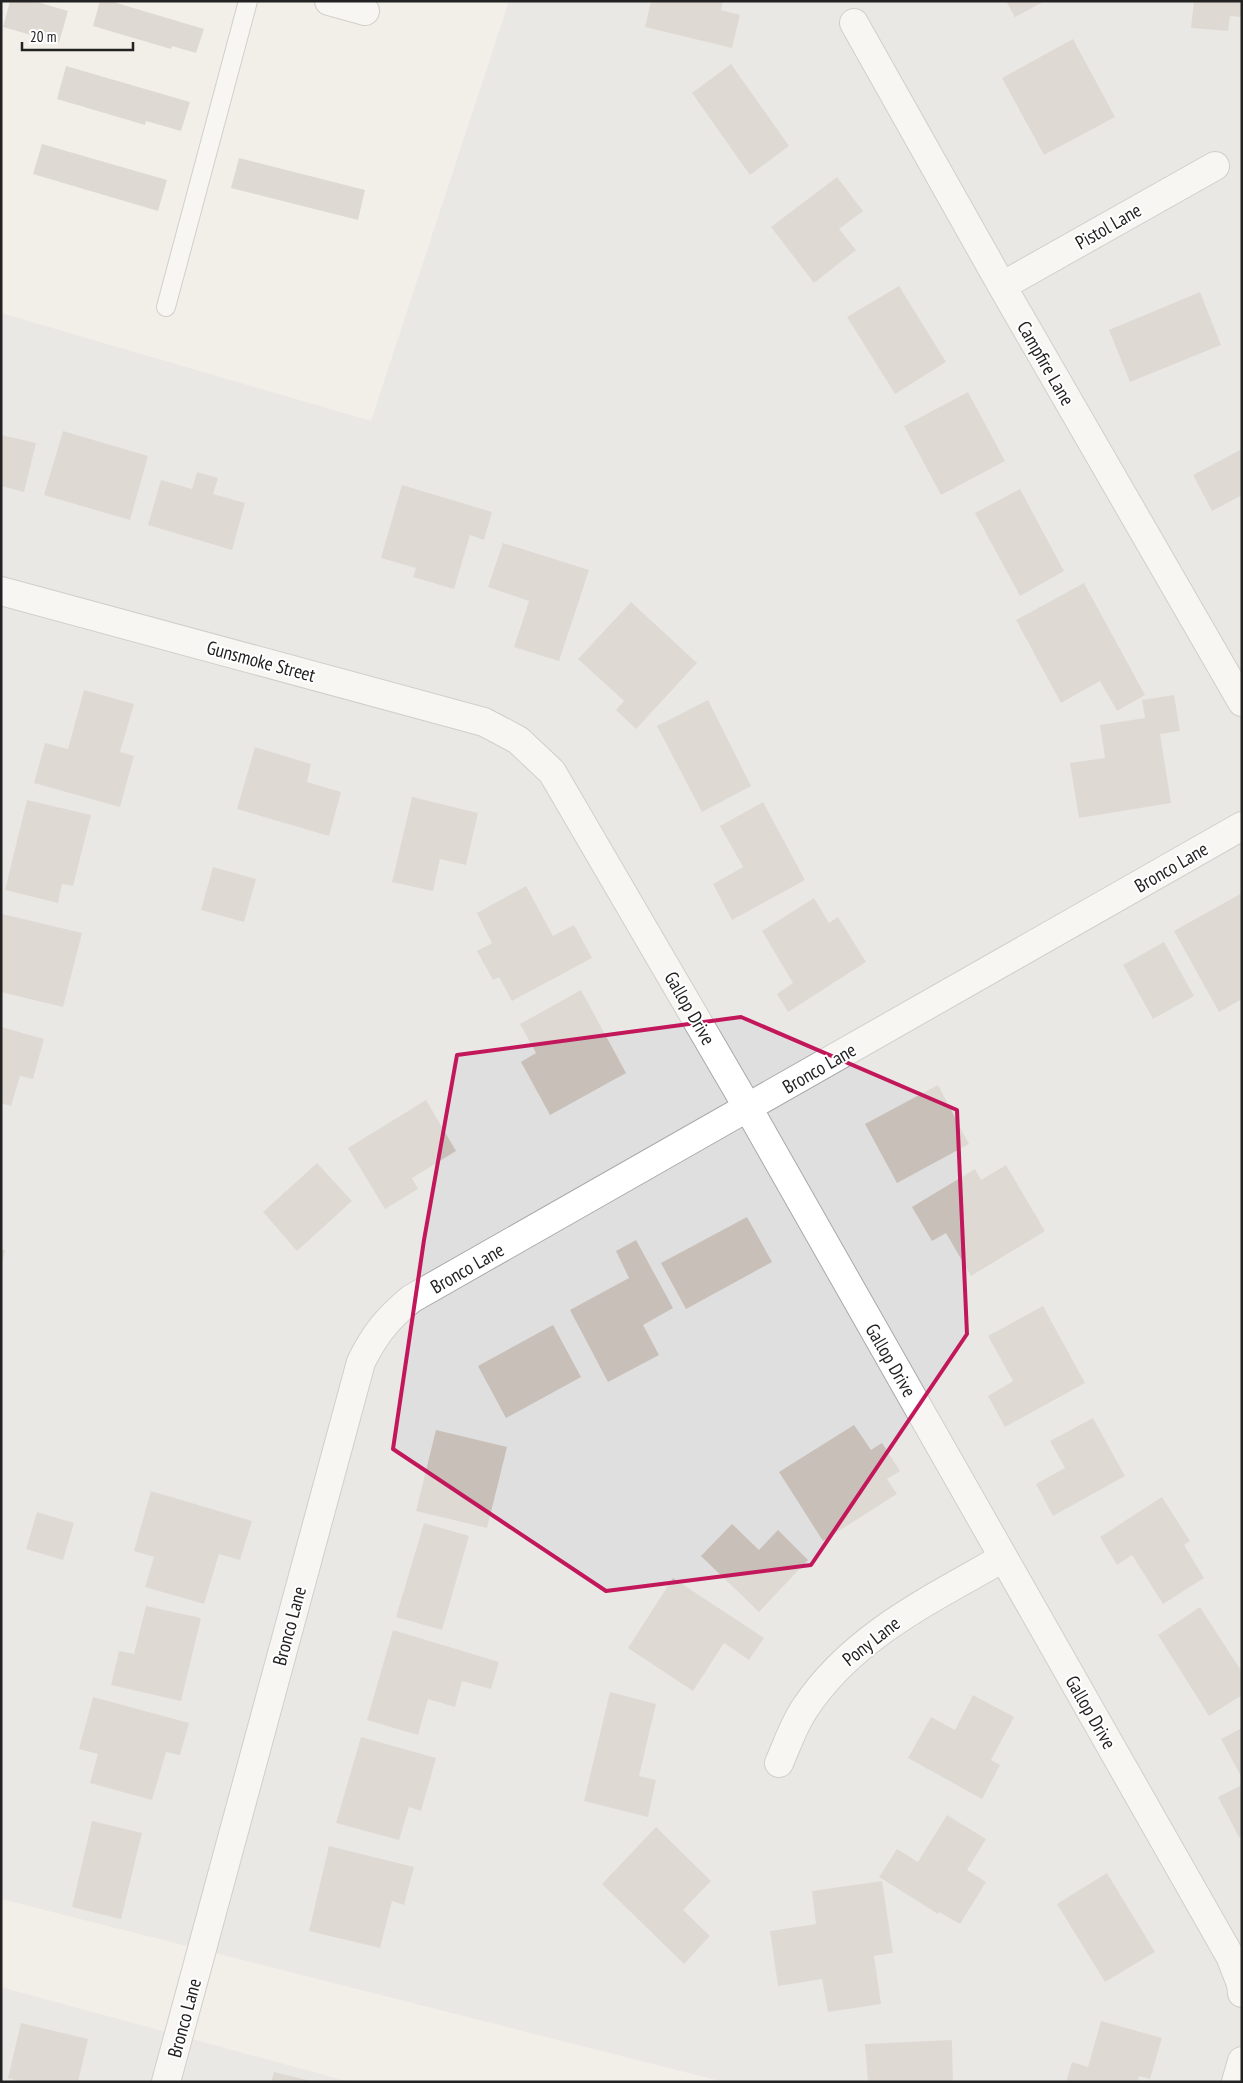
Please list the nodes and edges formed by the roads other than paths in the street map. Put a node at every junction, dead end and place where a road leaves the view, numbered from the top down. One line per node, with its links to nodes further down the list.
1 (248, 1): 7 (lane)
2 (329, 1): 3 (street)
3 (365, 11)
4 (854, 23): 6 (street, Campfire Lane)
5 (1215, 166): 6 (street, Pistol Lane)
6 (1002, 286): 9 (street, Campfire Lane)
7 (166, 307)
8 (1, 591): 10 (street, Gunsmoke Street)
9 (1242, 702)
10 (518, 740): 12 (street, Gallop Drive)
11 (1242, 826): 12 (street, Bronco Lane)
12 (748, 1108): 13 (street, Gallop Drive); 17 (street, Bronco Lane)
13 (1003, 1558): 14 (street, Pony Lane); 15 (street, Gallop Drive)
14 (779, 1763)
15 (1242, 1993)
16 (1242, 2061): 18 (street)
17 (166, 2082)
18 (1236, 2082)

